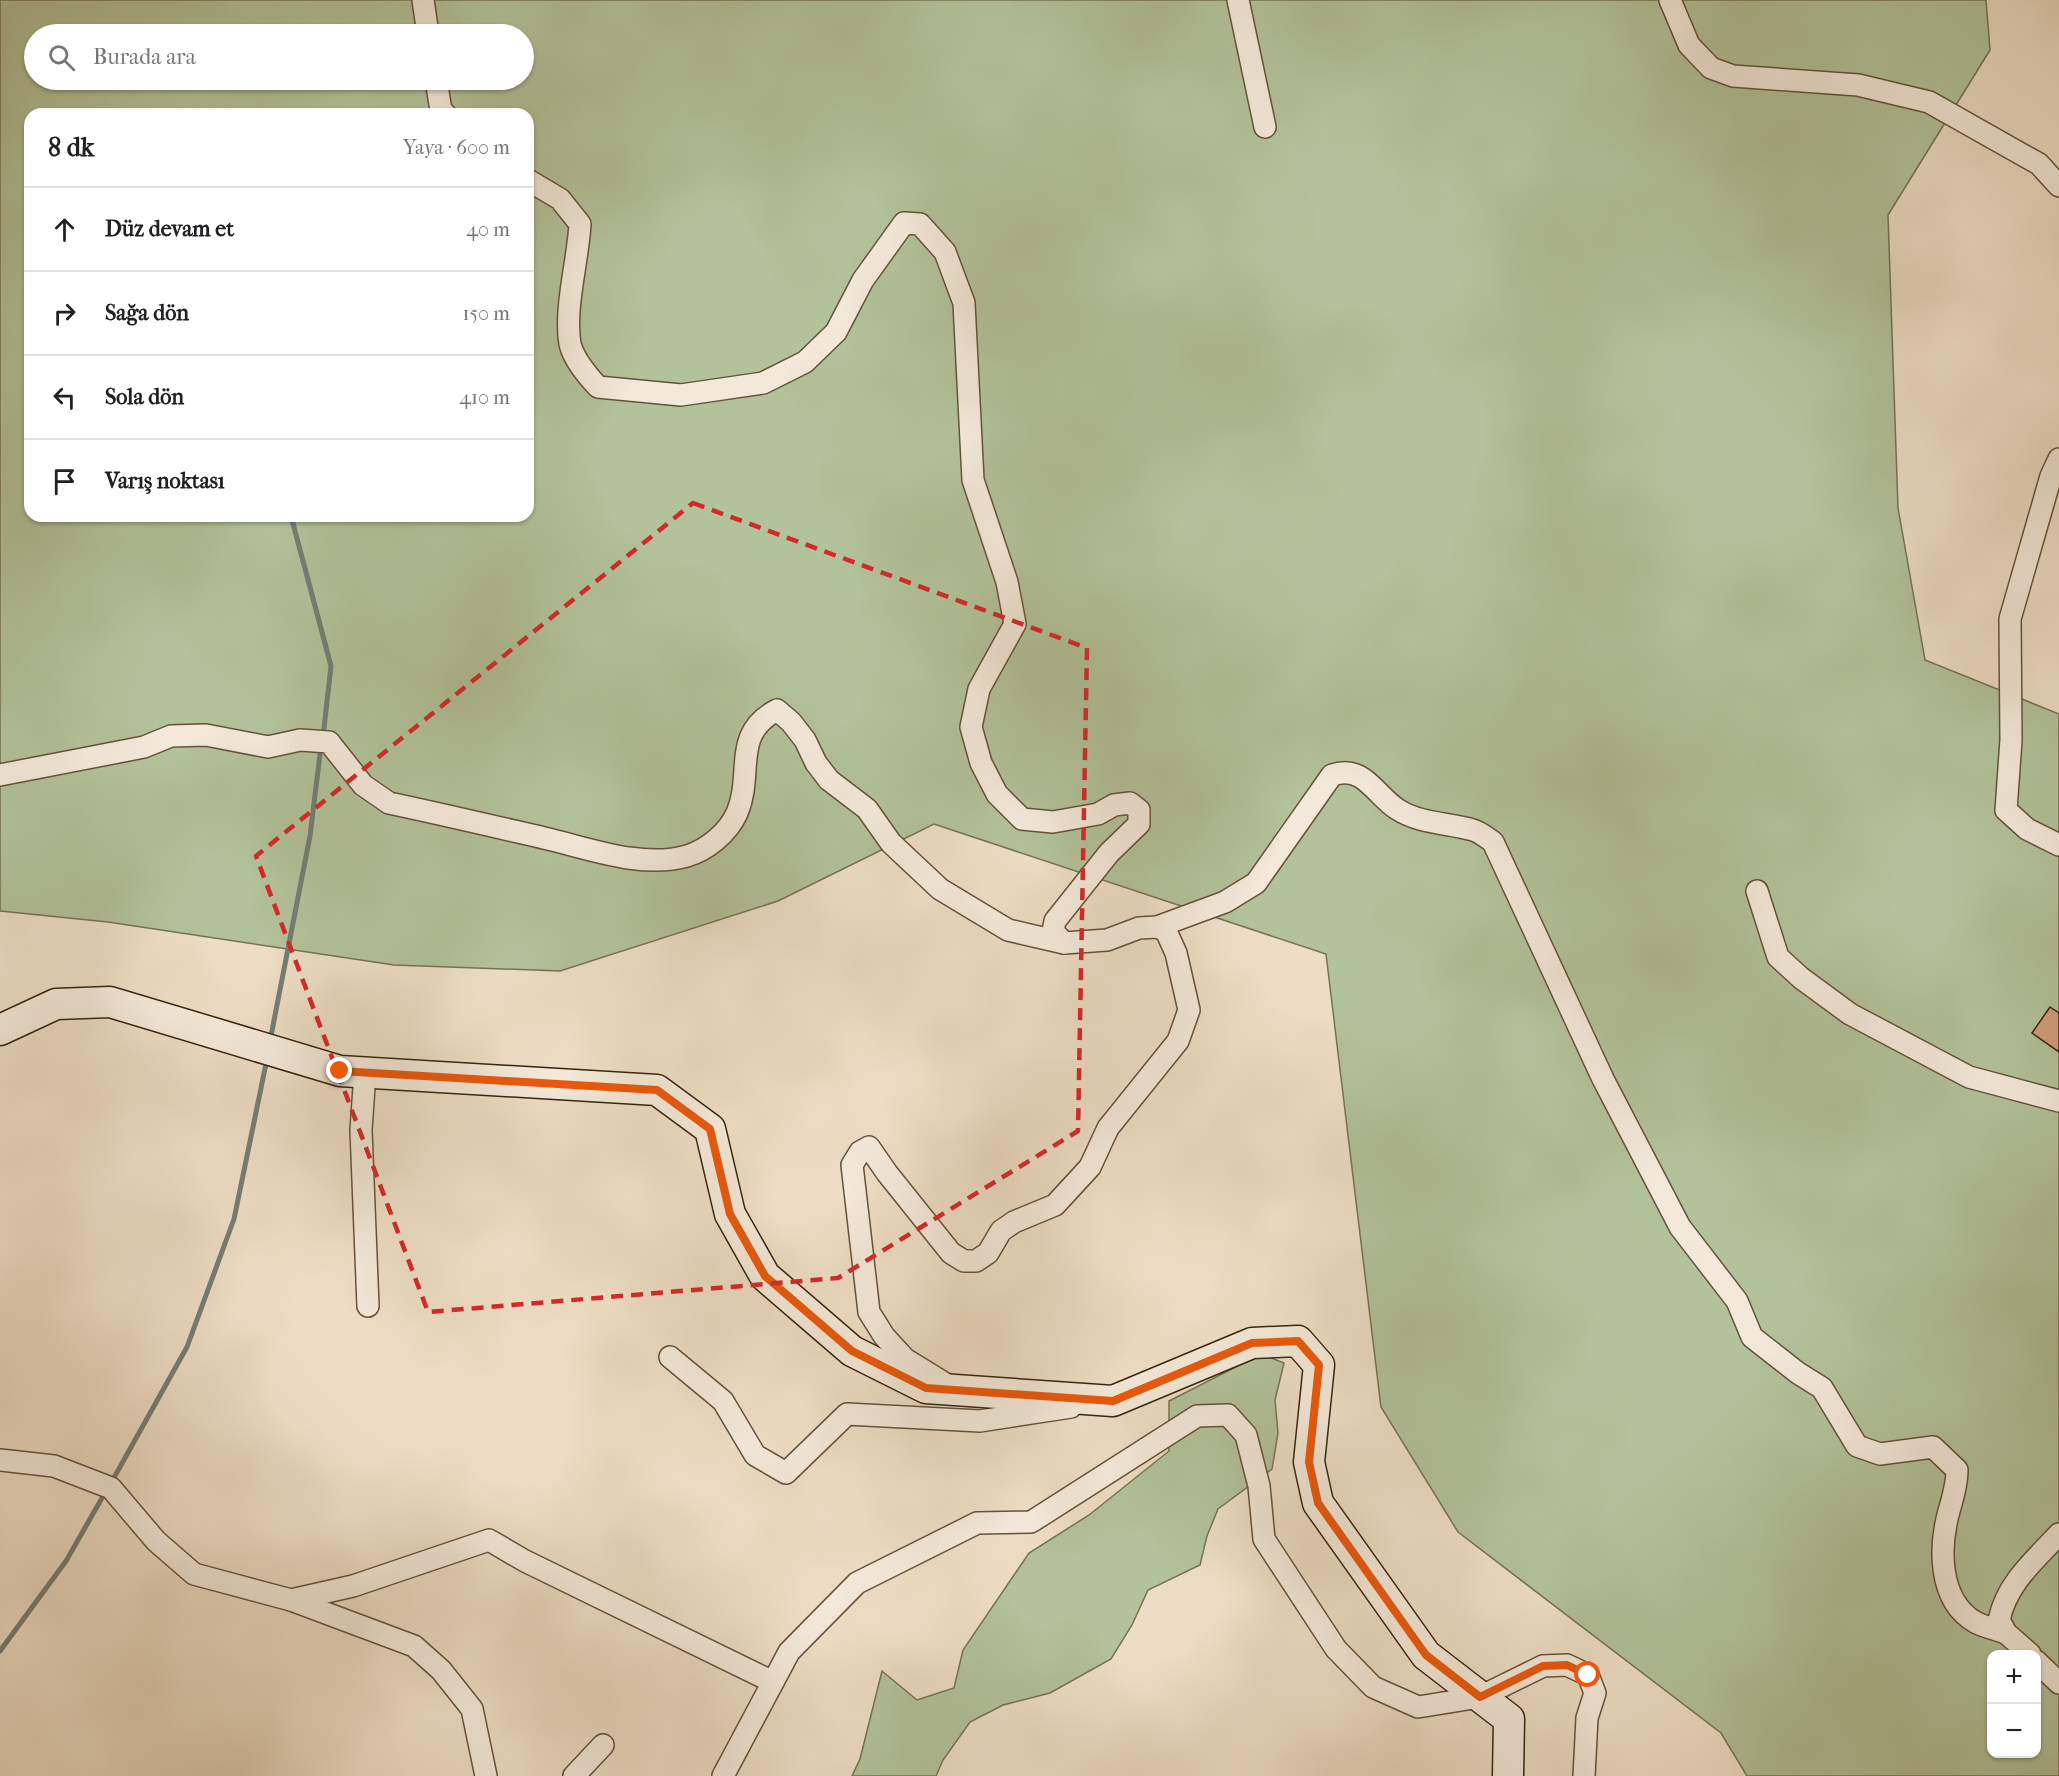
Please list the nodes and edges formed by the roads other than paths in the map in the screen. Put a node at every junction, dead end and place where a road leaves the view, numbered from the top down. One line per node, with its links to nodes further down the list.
1 (423, 0): 4 (street)
2 (1238, 0): 7 (street)
3 (1670, 0): 9 (street)
4 (427, 24)
5 (438, 90): 6 (street)
6 (441, 108)
7 (1265, 127)
8 (534, 184): 15 (street)
9 (2059, 186)
10 (2059, 459): 12 (street)
11 (0, 775): 15 (street)
12 (2059, 844)
13 (1756, 891): 18 (street)
14 (1157, 927): 15 (street); 21 (street); 26 (street)
15 (1064, 943)
16 (0, 1030): 17 (street)
17 (365, 1072): 19 (street); 21 (street)
18 (2059, 1101)
19 (368, 1306)
20 (670, 1357): 22 (street)
21 (956, 1390): 22 (street)
22 (1113, 1401): 31 (street)
23 (0, 1460): 25 (street)
24 (2059, 1534): 26 (street)
25 (291, 1600): 29 (street); 33 (street)
26 (2006, 1632): 27 (street)
27 (2026, 1650)
28 (2041, 1665): 30 (street)
29 (773, 1682): 31 (street); 35 (street)
30 (2059, 1683)
31 (1480, 1697): 36 (street); 37 (street)
32 (603, 1745): 34 (street)
33 (486, 1776)
34 (574, 1776)
35 (723, 1776)
36 (1508, 1776)
37 (1584, 1776)

